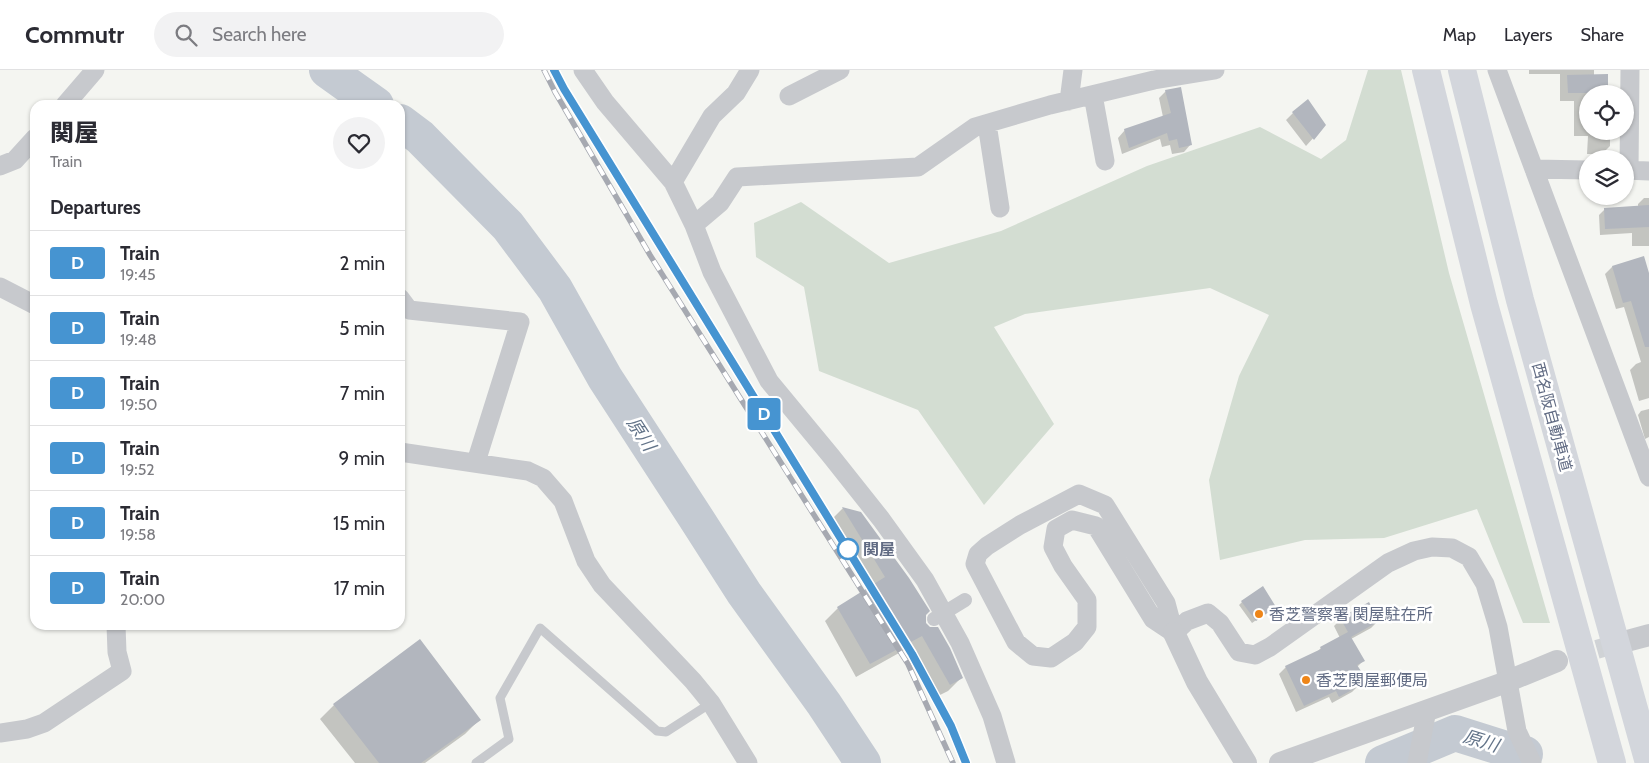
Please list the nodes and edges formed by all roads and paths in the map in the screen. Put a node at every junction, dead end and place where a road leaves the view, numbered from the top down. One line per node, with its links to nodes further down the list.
1 (95, 70): 14 (street)
2 (583, 70): 25 (street)
3 (750, 70): 25 (street)
4 (840, 70): 13 (street)
5 (1073, 70): 15 (street)
6 (1215, 70): 11 (street)
7 (1426, 70): 52 (highway)
8 (1462, 70): 53 (highway, 西名阪自動車道)
9 (1497, 70): 21 (street)
10 (1630, 70): 18 (street)
11 (1154, 75): 12 (street)
12 (1093, 95): 15 (street); 19 (street)
13 (789, 96)
14 (69, 100)
15 (1069, 101): 16 (street)
16 (987, 124): 26 (street); 27 (street)
17 (30, 144): 20 (street)
18 (1628, 150)
19 (1105, 160)
20 (0, 166)
21 (1534, 169): 22 (street); 33 (street)
22 (1579, 170)
23 (1634, 170): 24 (street)
24 (1649, 171)
25 (673, 182): 27 (street)
26 (1000, 208)
27 (694, 225): 47 (street)
28 (0, 287): 29 (street)
29 (30, 302)
30 (405, 305): 32 (street)
31 (405, 453): 32 (street)
32 (476, 462): 42 (street)
33 (1649, 477)
34 (965, 600): 35 (street)
35 (934, 619)
36 (116, 630): 44 (street)
37 (1174, 633): 37 (street); 41 (street); 48 (street)
38 (1649, 635): 39 (street)
39 (1627, 641)
40 (1557, 661): 41 (street)
41 (1509, 681): 43 (street); 51 (street)
42 (712, 703): 45 (lane); 46 (street)
43 (1427, 710): 49 (street); 50 (street)
44 (0, 734)
45 (476, 763)
46 (748, 763)
47 (1006, 763)
48 (1246, 763)
49 (1280, 763)
50 (1416, 763)
51 (1532, 763)
52 (1612, 763)
53 (1649, 763)

